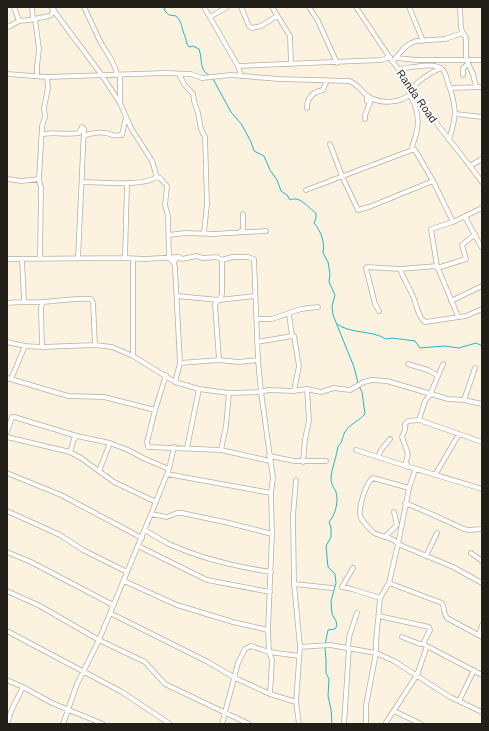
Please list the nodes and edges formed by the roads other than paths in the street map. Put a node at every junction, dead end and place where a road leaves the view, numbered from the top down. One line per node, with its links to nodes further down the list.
1 (14, 7): 16 (street)
2 (32, 7): 15 (street)
3 (84, 7): 31 (street)
4 (204, 7): 14 (street)
5 (227, 7): 14 (street)
6 (241, 7): 13 (street)
7 (272, 7): 13 (street)
8 (309, 7): 23 (street)
9 (356, 7): 20 (street, Randa Road)
10 (409, 7): 19 (street)
11 (460, 7): 18 (street)
12 (52, 9): 15 (street); 29 (street)
13 (277, 16): 24 (street)
14 (210, 17): 25 (street)
15 (34, 19): 16 (street); 33 (street)
16 (19, 21): 17 (street)
17 (7, 27)
18 (463, 33): 19 (street); 22 (street)
19 (423, 41): 20 (street)
20 (393, 59): 22 (street); 23 (street); 27 (street, Randa Road)
21 (482, 60): 22 (street)
22 (467, 62): 32 (street); 37 (street)
23 (337, 63): 24 (street)
24 (291, 64): 25 (street)
25 (238, 66): 34 (street)
26 (441, 68): 27 (street); 39 (street); 40 (street)
27 (399, 69): 40 (street, Randa Road)
28 (7, 74): 33 (street)
29 (101, 74): 31 (street); 35 (street); 42 (street)
30 (179, 74): 31 (street); 34 (street); 70 (street)
31 (118, 75): 42 (street)
32 (463, 75)
33 (37, 76): 35 (street)
34 (241, 76): 36 (street)
35 (46, 77): 48 (street)
36 (327, 80): 41 (street); 43 (street)
37 (476, 87): 38 (street); 39 (street)
38 (482, 87)
39 (450, 88): 44 (street)
40 (411, 92): 41 (street); 50 (street, Randa Road); 52 (street)
41 (367, 96): 47 (street)
42 (120, 103): 45 (street)
43 (307, 108)
44 (456, 114): 46 (street); 50 (street)
45 (126, 117): 49 (street); 56 (street)
46 (482, 117)
47 (365, 119)
48 (43, 134): 49 (street); 58 (street)
49 (84, 136): 60 (street)
50 (449, 140): 54 (street, Randa Road)
51 (330, 144): 55 (street)
52 (412, 150): 55 (street); 59 (street)
53 (482, 159): 54 (street)
54 (470, 166): 61 (street, Randa Road)
55 (342, 176): 59 (street); 63 (street)
56 (157, 177): 62 (street); 72 (street)
57 (7, 179): 58 (street)
58 (39, 179): 81 (street)
59 (433, 181): 67 (street)
60 (82, 182): 62 (street); 75 (street)
61 (482, 182)
62 (127, 183): 76 (street)
63 (306, 190)
64 (482, 208): 66 (street)
65 (243, 214): 69 (street)
66 (465, 217): 67 (street); 71 (street)
67 (452, 222): 84 (street)
68 (266, 230): 69 (street)
69 (240, 232): 70 (street)
70 (204, 233): 72 (street)
71 (474, 234): 73 (street); 84 (street)
72 (169, 235): 77 (street)
73 (482, 248)
74 (179, 257): 77 (street); 82 (street); 83 (street)
75 (78, 258): 76 (street); 81 (street)
76 (125, 258): 79 (street)
77 (169, 258): 79 (street); 83 (street)
78 (7, 259): 80 (street)
79 (133, 259): 106 (street)
80 (22, 260): 81 (street); 90 (street)
81 (40, 260)
82 (222, 260): 88 (street); 89 (street)
83 (174, 263): 87 (street)
84 (437, 267): 85 (street); 91 (street)
85 (400, 269): 96 (street); 98 (street)
86 (482, 286): 91 (street)
87 (177, 296): 89 (street); 109 (street)
88 (255, 296): 89 (street); 99 (street)
89 (219, 300): 107 (street)
90 (24, 301): 92 (street); 93 (street)
91 (451, 301): 98 (street)
92 (43, 302): 103 (street); 105 (street)
93 (7, 303)
94 (318, 307): 97 (street)
95 (482, 309): 98 (street)
96 (379, 311)
97 (289, 314): 99 (street); 100 (street)
98 (458, 316)
99 (257, 319): 102 (street)
100 (292, 336): 102 (street); 119 (street)
101 (7, 342): 104 (street)
102 (257, 342): 108 (street)
103 (94, 345): 105 (street); 106 (street)
104 (25, 346): 105 (street); 115 (street)
105 (42, 347)
106 (133, 356): 113 (street)
107 (219, 360): 108 (street); 109 (street)
108 (258, 360): 120 (street)
109 (180, 363): 116 (street)
110 (408, 364): 114 (street)
111 (443, 364): 114 (street)
112 (475, 368): 123 (street)
113 (166, 375): 116 (street); 125 (street)
114 (438, 376): 122 (street)
115 (9, 378): 125 (street)
116 (176, 382): 117 (street)
117 (199, 388): 121 (street); 135 (street)
118 (307, 390): 119 (street); 122 (street); 142 (street)
119 (294, 391): 120 (street)
120 (260, 392): 121 (street); 139 (street)
121 (229, 393): 136 (street)
122 (430, 395): 123 (street); 126 (street)
123 (464, 400): 124 (street)
124 (482, 404)
125 (155, 410): 134 (street)
126 (419, 420): 128 (street); 143 (street)
127 (7, 432): 130 (street)
128 (459, 434): 132 (street); 149 (street)
129 (7, 437): 138 (street)
130 (75, 438): 133 (street); 138 (street)
131 (390, 439): 140 (street)
132 (482, 442)
133 (110, 443): 144 (street); 146 (street)
134 (174, 447): 135 (street); 144 (street)
135 (188, 448): 136 (street)
136 (220, 450): 139 (street)
137 (356, 450): 140 (street)
138 (70, 452): 146 (street)
139 (269, 458): 142 (street); 153 (street)
140 (378, 458): 143 (street)
141 (326, 461): 142 (street)
142 (303, 462)
143 (408, 467): 145 (street)
144 (169, 469): 148 (street)
145 (415, 470): 149 (street); 151 (street)
146 (99, 471): 154 (street)
147 (7, 473): 164 (street)
148 (167, 474): 153 (street); 154 (street)
149 (435, 475): 152 (street)
150 (296, 480): 177 (street)
151 (409, 488): 155 (street); 163 (street)
152 (482, 489)
153 (271, 493): 162 (street)
154 (156, 502): 158 (street)
155 (406, 503): 159 (street); 165 (street)
156 (7, 511): 172 (street)
157 (394, 512): 163 (street)
158 (151, 514): 160 (street); 162 (street)
159 (482, 528)
160 (145, 530): 164 (street); 173 (street)
161 (436, 533): 169 (street)
162 (272, 534): 173 (street)
163 (385, 537): 165 (street)
164 (142, 538): 166 (street)
165 (398, 544): 169 (street); 175 (street)
166 (138, 546): 172 (street); 180 (street)
167 (7, 552): 182 (street)
168 (471, 553): 170 (street)
169 (426, 556): 176 (street)
170 (482, 561)
171 (353, 568): 181 (street)
172 (127, 572): 174 (street)
173 (271, 572): 180 (street)
174 (124, 581): 182 (street); 187 (street)
175 (389, 583): 181 (street); 189 (street)
176 (482, 583)
177 (294, 584): 178 (street); 193 (street)
178 (332, 588)
179 (7, 591): 191 (street)
180 (270, 592): 187 (street)
181 (380, 598): 185 (street)
182 (113, 605): 183 (street)
183 (110, 613): 191 (street); 202 (street)
184 (357, 613): 194 (street)
185 (379, 616): 192 (street); 196 (street)
186 (482, 625): 189 (street)
187 (268, 630): 195 (street)
188 (7, 631): 199 (street)
189 (480, 636)
190 (402, 637): 192 (street)
191 (99, 640): 199 (street); 211 (street)
192 (425, 645): 198 (street); 201 (street)
193 (300, 647): 194 (street); 197 (street)
194 (349, 648): 196 (street); 219 (street)
195 (269, 652): 197 (street); 202 (street); 205 (street)
196 (376, 653): 201 (street); 220 (street)
197 (300, 656): 207 (street)
198 (474, 670): 200 (street); 206 (street)
199 (83, 672): 208 (street); 215 (street)
200 (482, 674)
201 (417, 675): 206 (street); 209 (street)
202 (235, 678): 205 (street); 211 (street)
203 (7, 680): 204 (street)
204 (23, 687): 208 (street); 212 (street)
205 (270, 694): 207 (street)
206 (459, 701): 210 (street)
207 (296, 702): 218 (street)
208 (69, 709): 213 (street); 214 (street)
209 (394, 711): 221 (street); 222 (street)
210 (482, 712)
211 (225, 713): 216 (street); 217 (street)
212 (8, 721)
213 (100, 723)
214 (63, 724)
215 (170, 724)
216 (222, 724)
217 (249, 724)
218 (299, 724)
219 (344, 724)
220 (366, 724)
221 (385, 724)
222 (420, 724)

